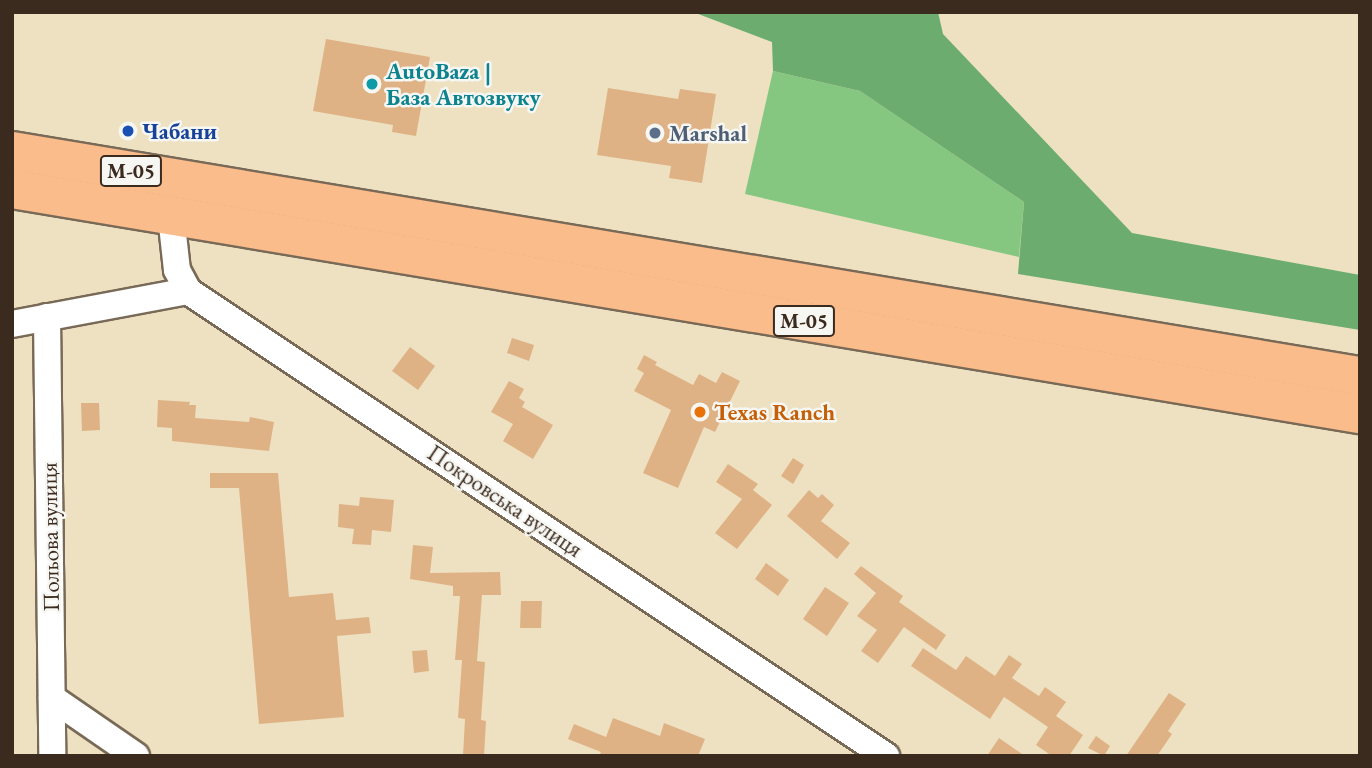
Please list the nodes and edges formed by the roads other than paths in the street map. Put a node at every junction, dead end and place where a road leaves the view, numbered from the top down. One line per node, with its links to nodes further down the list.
1 (12, 151): 7 (highway, М-05)
2 (12, 189): 3 (highway, М-05)
3 (171, 216): 4 (street); 8 (highway, М-05)
4 (188, 290): 5 (street); 12 (street, Покровська вулиця)
5 (47, 317): 6 (street); 9 (street, Польова вулиця)
6 (12, 324)
7 (1360, 376)
8 (1360, 414)
9 (52, 698): 10 (street, Польова вулиця); 11 (street)
10 (52, 756)
11 (136, 756)
12 (886, 756)

